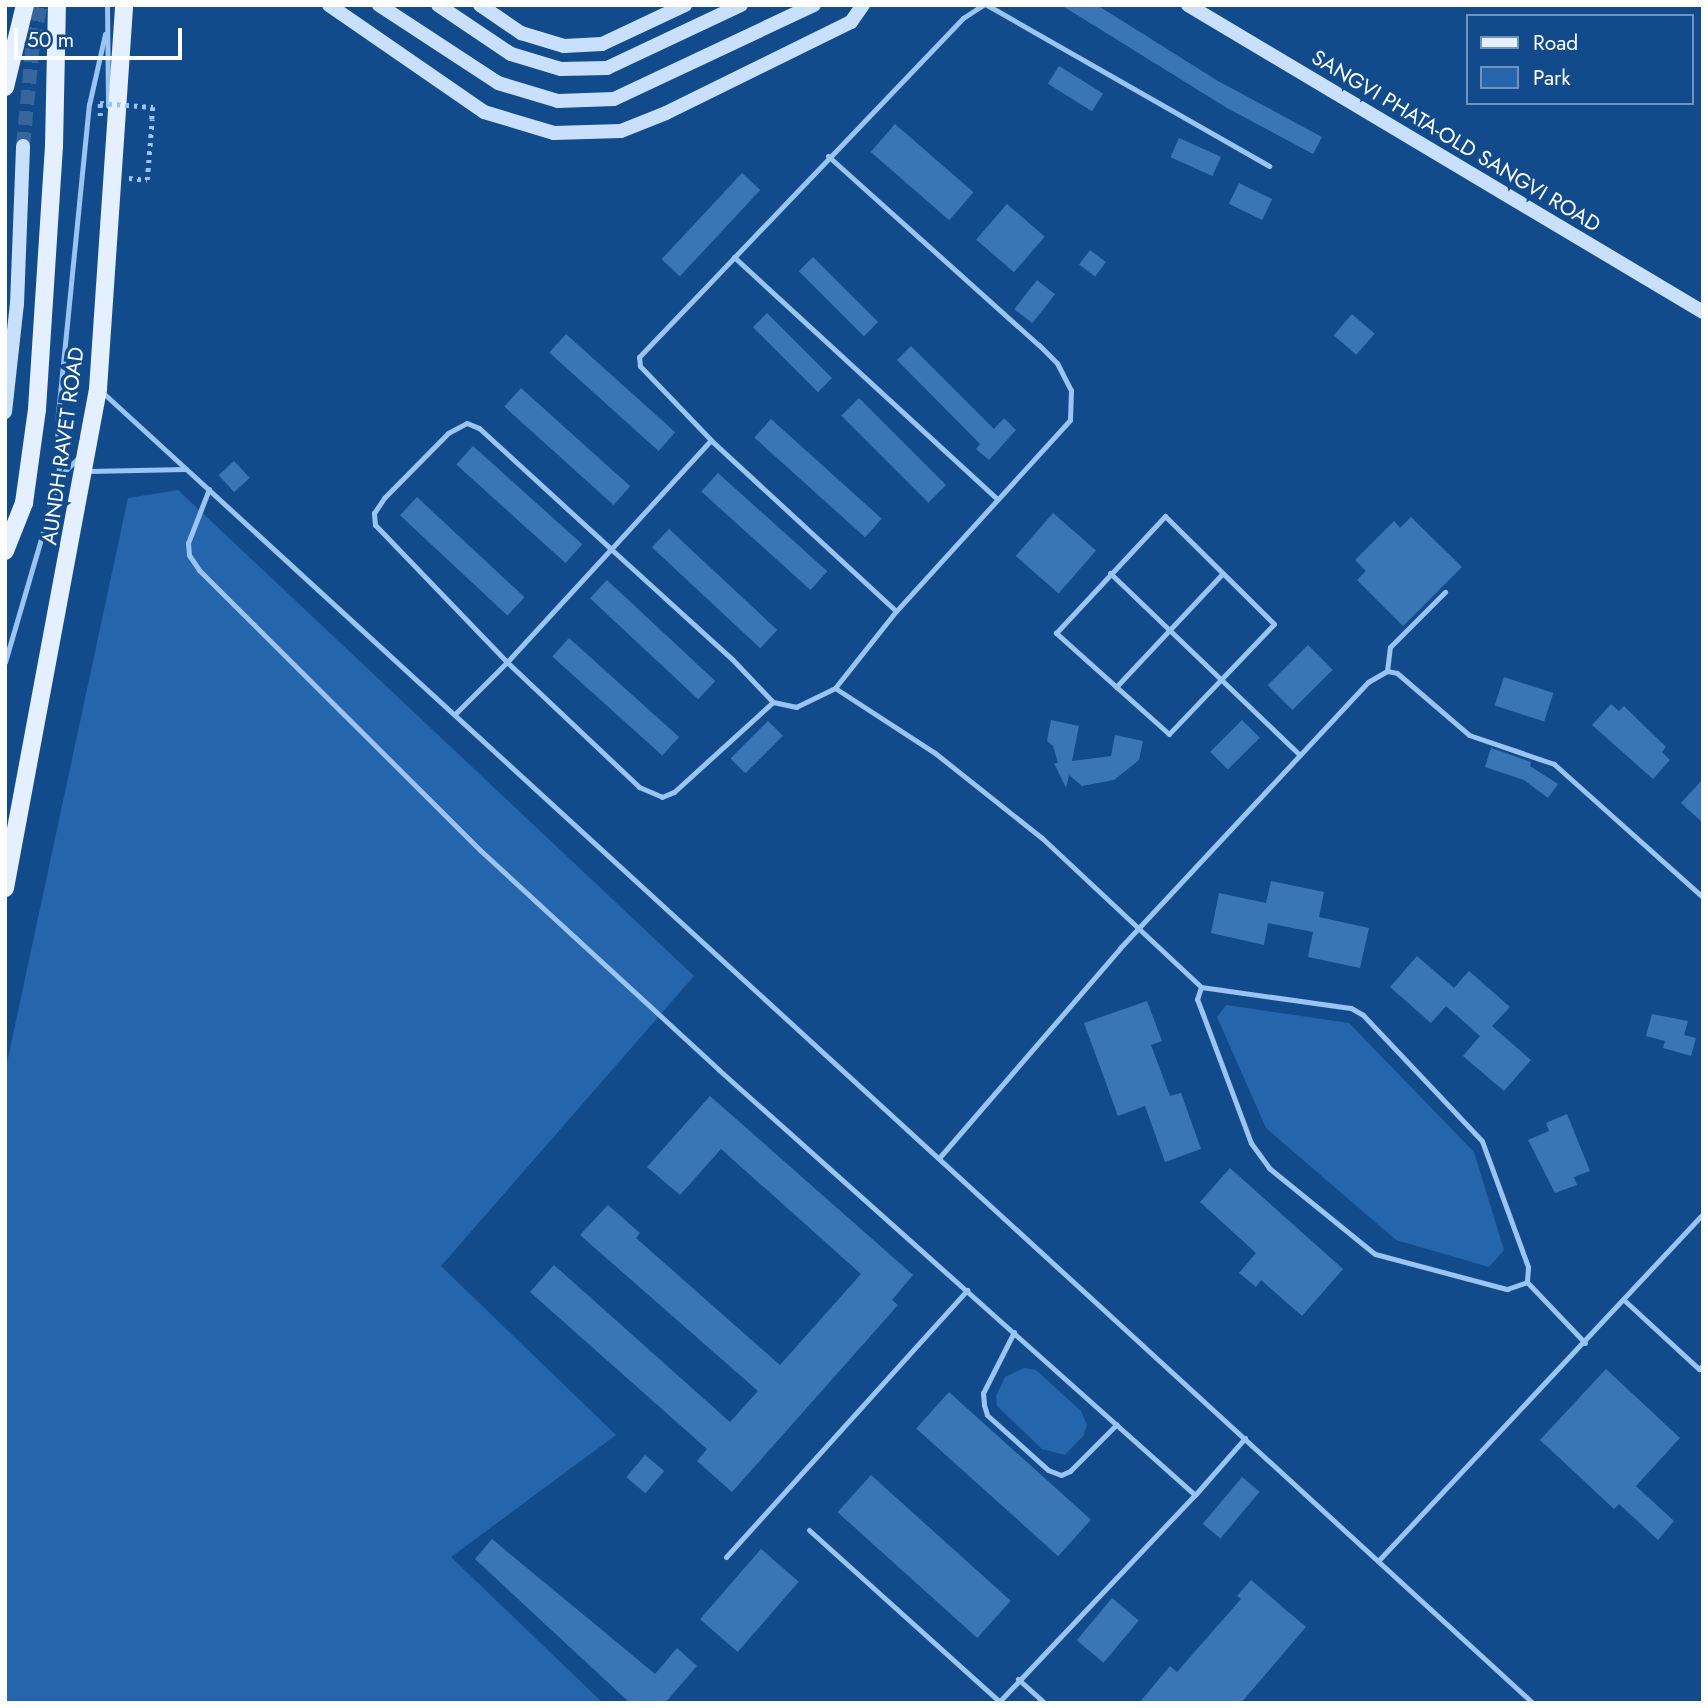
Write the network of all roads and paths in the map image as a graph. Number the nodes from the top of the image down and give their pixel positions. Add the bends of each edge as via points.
1 (25, 5) edge
2 (57, 5) edge
3 (107, 5) edge
4 (124, 5) edge
5 (329, 5) edge
6 (379, 5) edge
7 (438, 5) edge
8 (480, 5) edge
9 (685, 5) edge
10 (741, 5) edge
11 (814, 5) edge
12 (863, 5) edge
13 (985, 5) edge
14 (1188, 5) edge
15 (105, 34) junction
16 (5, 87) edge
17 (100, 116) dead end
18 (23, 146) tunnel mouth
19 (828, 156) junction
20 (1269, 166) dead end
21 (111, 177) junction
22 (734, 257) junction
23 (1703, 313) edge
24 (98, 389) junction
25 (5, 412) edge
26 (711, 440) junction
27 (186, 469) junction
28 (85, 471) junction
29 (59, 477) junction
30 (209, 489) junction
31 (997, 499) junction
32 (611, 549) junction
33 (5, 551) edge
34 (1110, 573) junction
35 (1223, 573) junction
36 (1445, 592) dead end
37 (896, 611) junction
38 (1170, 630) junction
39 (5, 662) edge
40 (507, 662) junction
41 (1387, 671) junction
42 (1222, 680) junction
43 (1116, 687) junction
44 (835, 688) junction
45 (772, 702) junction
46 (455, 714) junction
47 (1300, 755) junction
48 (8, 868) edge
49 (5, 888) edge
50 (1703, 897) edge
51 (1138, 929) junction
52 (1201, 986) junction
53 (939, 1158) junction
54 (1703, 1214) edge
55 (1527, 1282) junction
56 (967, 1290) junction
57 (1624, 1300) junction
58 (1014, 1332) junction
59 (1586, 1343) junction
60 (1703, 1365) edge
61 (1117, 1424) junction
62 (1245, 1438) junction
63 (1195, 1495) junction
64 (808, 1530) dead end
65 (726, 1557) dead end
66 (1378, 1560) junction
67 (1018, 1679) junction
68 (999, 1702) edge
69 (1045, 1703) edge
70 (1533, 1703) edge

1 - 16 main road
2 - 33 main road, AUNDH RAVET ROAD via 54,146 37,409 24,503
3 - 15 lane
4 - 21 main road, AUNDH RAVET ROAD
5 - 12 main road via 484,112 554,133 621,131 666,113 851,23
6 - 11 main road via 498,83 558,101 614,99
7 - 10 main road via 511,54 561,69 607,68
8 - 9 main road via 521,33 564,46 602,44
13 - 19 lane via 972,9
13 - 20 lane
14 - 23 main road, SANGVI PHATA-OLD SANGVI ROAD
15 - 29 lane via 89,105 57,424
15 - 29 lane via 109,91 95,346 81,455
17 - 21 path, bridge via 100,103 153,107 147,180
18 - 25 main road via 17,304
19 - 22 lane
19 - 31 lane via 1039,345 1057,363 1071,390 1070,420
21 - 24 main road, AUNDH RAVET ROAD
22 - 26 lane via 639,357 639,366
22 - 31 lane
24 - 27 lane
24 - 28 main road, AUNDH RAVET ROAD
26 - 32 lane
26 - 37 lane
27 - 28 lane
27 - 30 lane
28 - 48 main road, AUNDH RAVET ROAD
29 - 39 lane
30 - 46 lane
30 - 56 lane via 188,543 188,555 199,570 480,850
31 - 37 lane
32 - 40 lane
32 - 40 lane via 479,428 467,423 448,433 384,498 374,513 384,538
32 - 45 lane via 732,659
34 - 35 lane via 1165,516
34 - 38 lane
34 - 43 lane via 1056,633
35 - 38 lane
35 - 42 lane via 1274,624
36 - 41 lane via 1390,647
37 - 44 lane
38 - 42 lane
38 - 43 lane
40 - 45 lane via 650,795 674,792
40 - 46 lane
41 - 47 lane via 1368,682
41 - 50 lane via 1397,673 1469,735 1554,764
42 - 43 lane via 1169,734
42 - 47 lane
44 - 45 lane via 796,707
44 - 51 lane via 935,753 1042,838
46 - 53 lane
47 - 51 lane
48 - 49 main road, AUNDH RAVET ROAD
51 - 52 lane
51 - 53 lane
52 - 55 lane via 1351,1008 1363,1015 1482,1141 1528,1266
52 - 55 lane via 1197,999 1206,1024 1251,1143 1269,1168 1375,1254 1507,1289
53 - 62 lane
54 - 57 lane
55 - 59 lane
56 - 58 lane
56 - 65 lane
57 - 59 lane
57 - 60 lane via 1699,1369
58 - 61 lane
58 - 61 lane via 983,1393 984,1405 987,1415 1048,1470 1061,1475 1070,1471
59 - 66 lane
61 - 63 lane
62 - 63 lane
62 - 66 lane
63 - 67 lane
64 - 68 lane
66 - 70 lane
67 - 68 lane
67 - 69 lane

